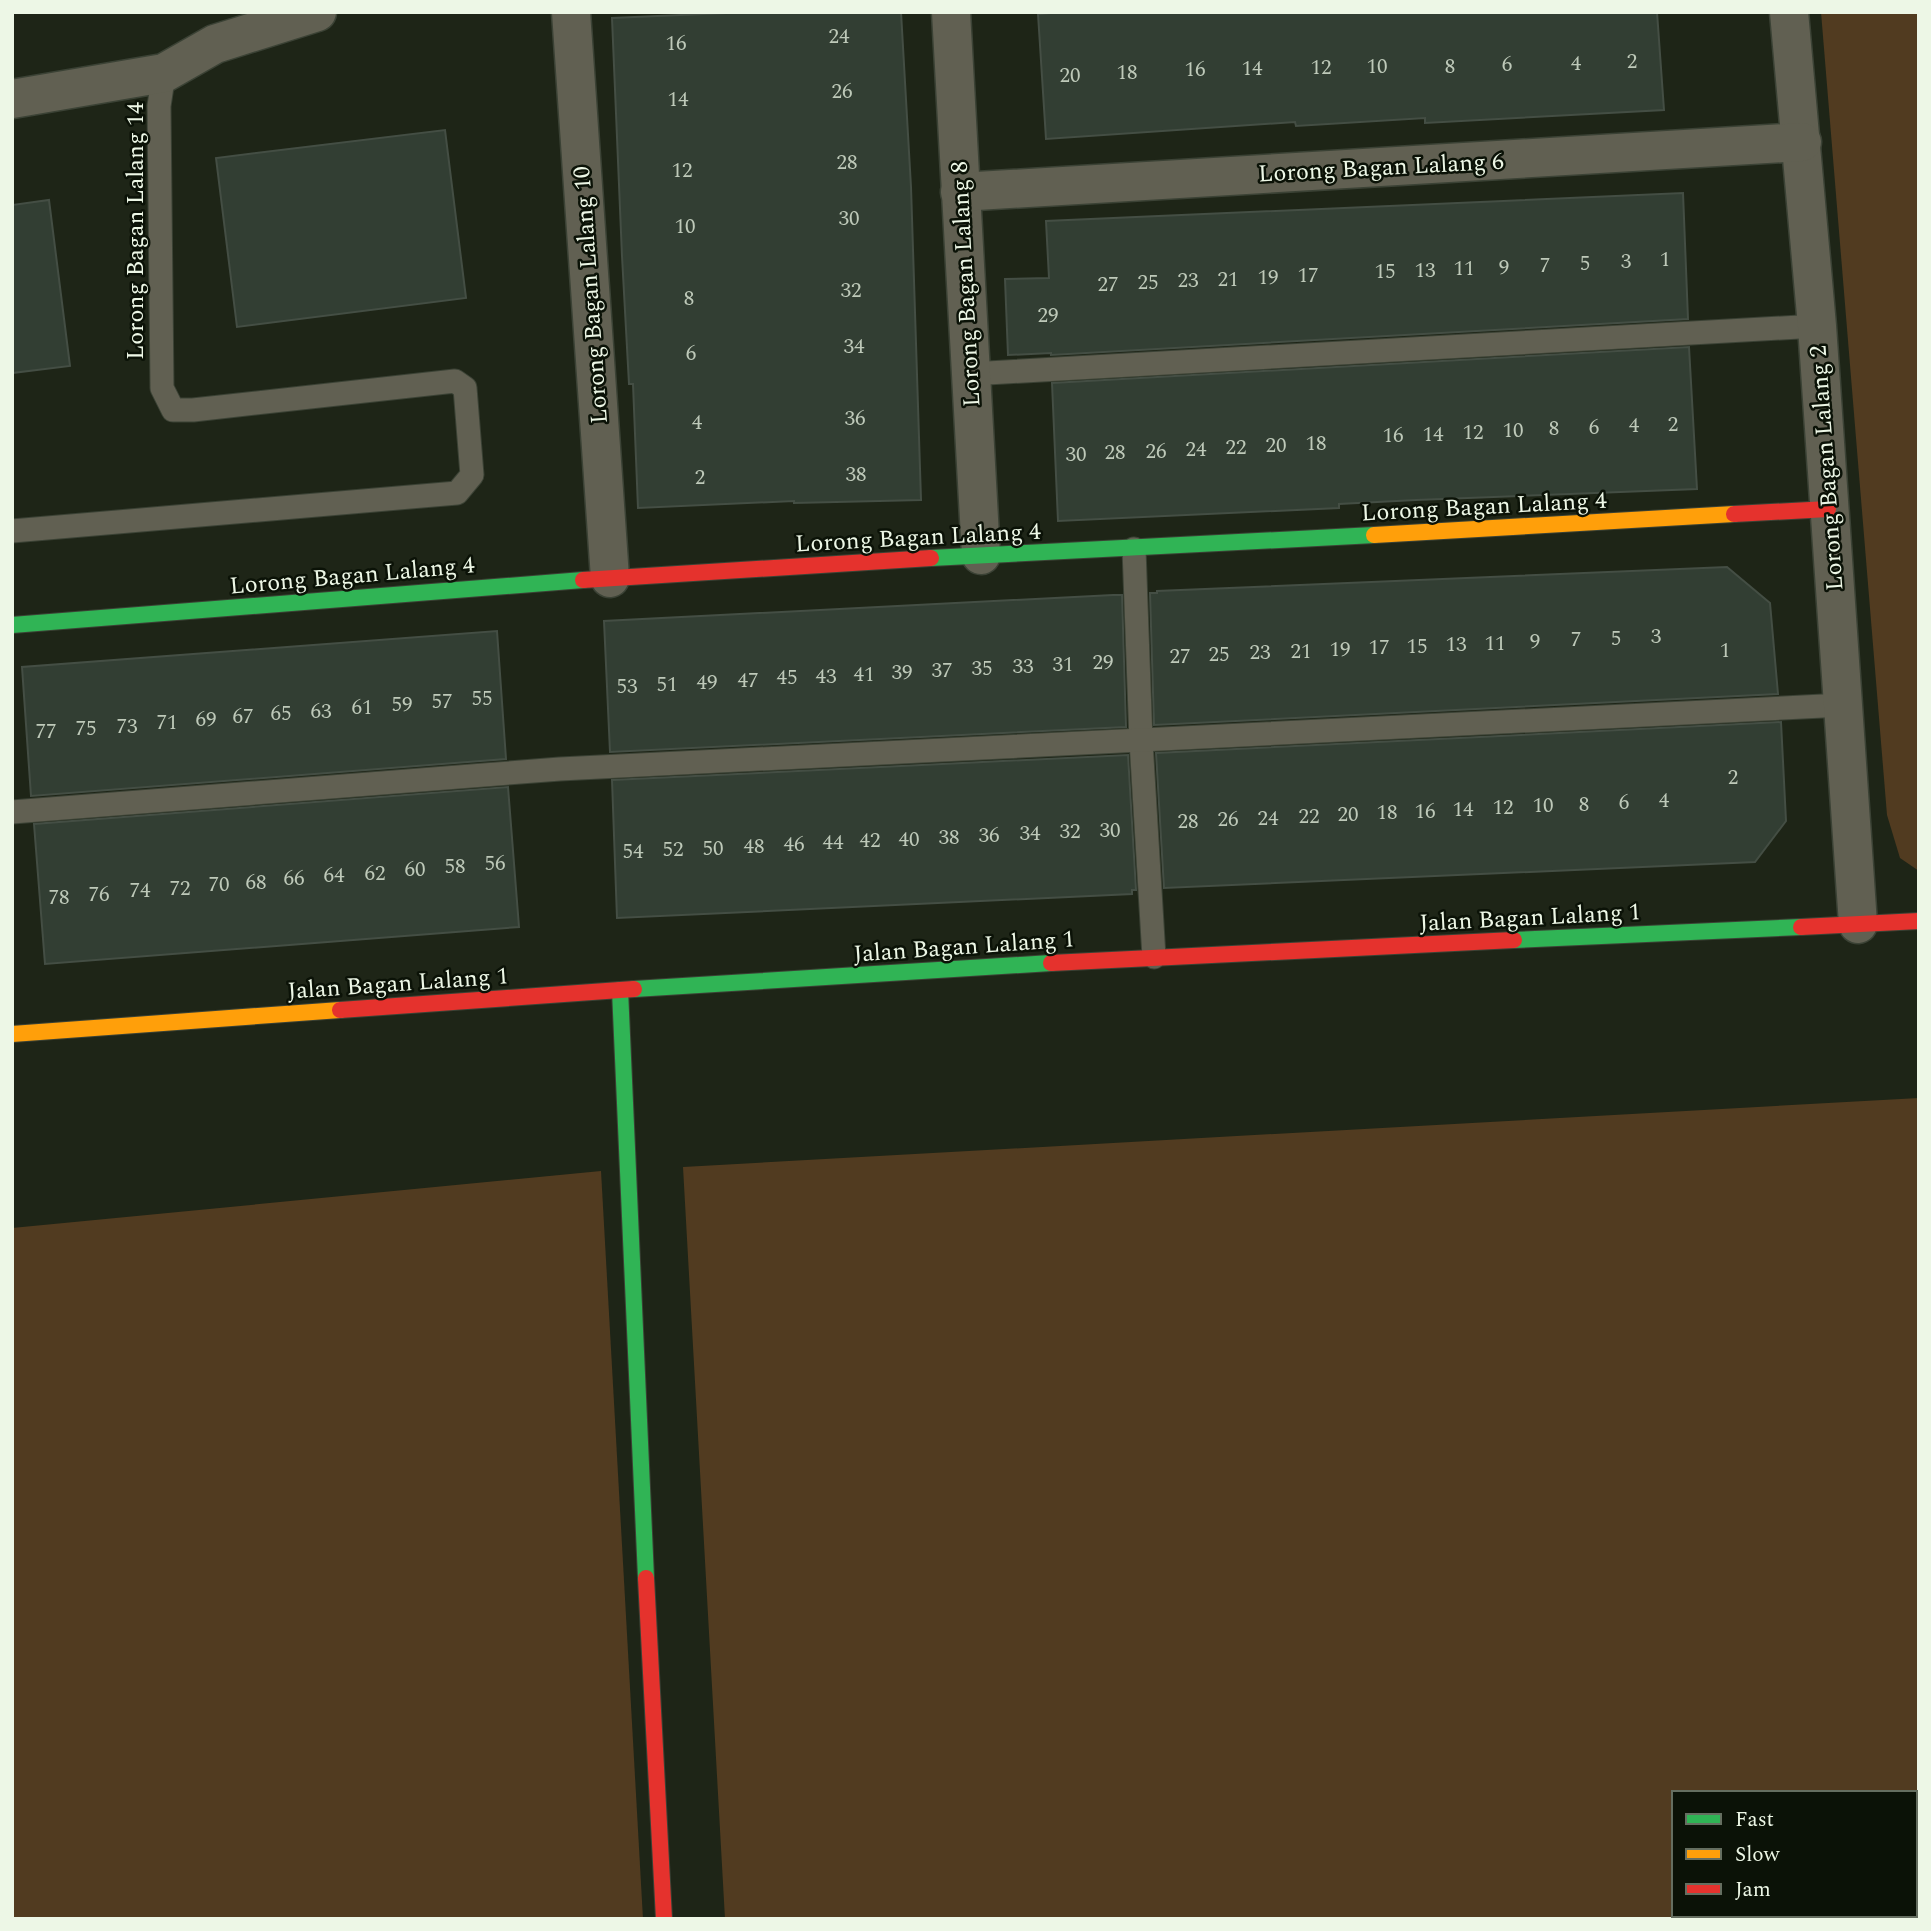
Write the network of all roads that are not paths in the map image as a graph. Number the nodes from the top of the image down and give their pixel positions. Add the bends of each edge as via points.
1 (317, 12) edge
2 (571, 12) edge
3 (951, 12) edge
4 (1789, 12) edge
5 (164, 73) junction
6 (12, 99) edge
7 (1802, 142) junction
8 (960, 192) junction
9 (1817, 326) junction
10 (970, 374) junction
11 (1828, 509) junction
12 (12, 531) edge
13 (1134, 549) junction
14 (981, 555) junction
15 (610, 578) junction
16 (12, 625) edge
17 (1843, 705) junction
18 (1141, 741) junction
19 (12, 812) edge
20 (1919, 921) edge
21 (1858, 924) junction
22 (1154, 957) junction
23 (620, 990) junction
24 (12, 1034) edge
25 (664, 1919) edge

1 - 5 street via 215,44
2 - 15 street, Lorong Bagan Lalang 10
3 - 8 street, Lorong Bagan Lalang 8
4 - 7 street, Lorong Bagan Lalang 2
5 - 6 street
5 - 12 lane, Lorong Bagan Lalang 14 via 159,106 162,388 173,410 455,381 465,388 472,475 457,493
7 - 8 street, Lorong Bagan Lalang 6
7 - 9 street, Lorong Bagan Lalang 2
8 - 10 street, Lorong Bagan Lalang 8
9 - 10 lane
9 - 11 street, Lorong Bagan Lalang 2
10 - 14 street, Lorong Bagan Lalang 8
11 - 13 street, Lorong Bagan Lalang 4
11 - 17 street, Lorong Bagan Lalang 2
13 - 14 street, Lorong Bagan Lalang 4
13 - 18 lane
14 - 15 street, Lorong Bagan Lalang 4
15 - 16 street, Lorong Bagan Lalang 4
17 - 18 lane
17 - 21 street, Lorong Bagan Lalang 2
18 - 19 lane via 560,769
18 - 22 lane
20 - 21 street, Jalan Bagan Lalang 1
21 - 22 street, Jalan Bagan Lalang 1
22 - 23 street, Jalan Bagan Lalang 1
23 - 24 street, Jalan Bagan Lalang 1
23 - 25 street

